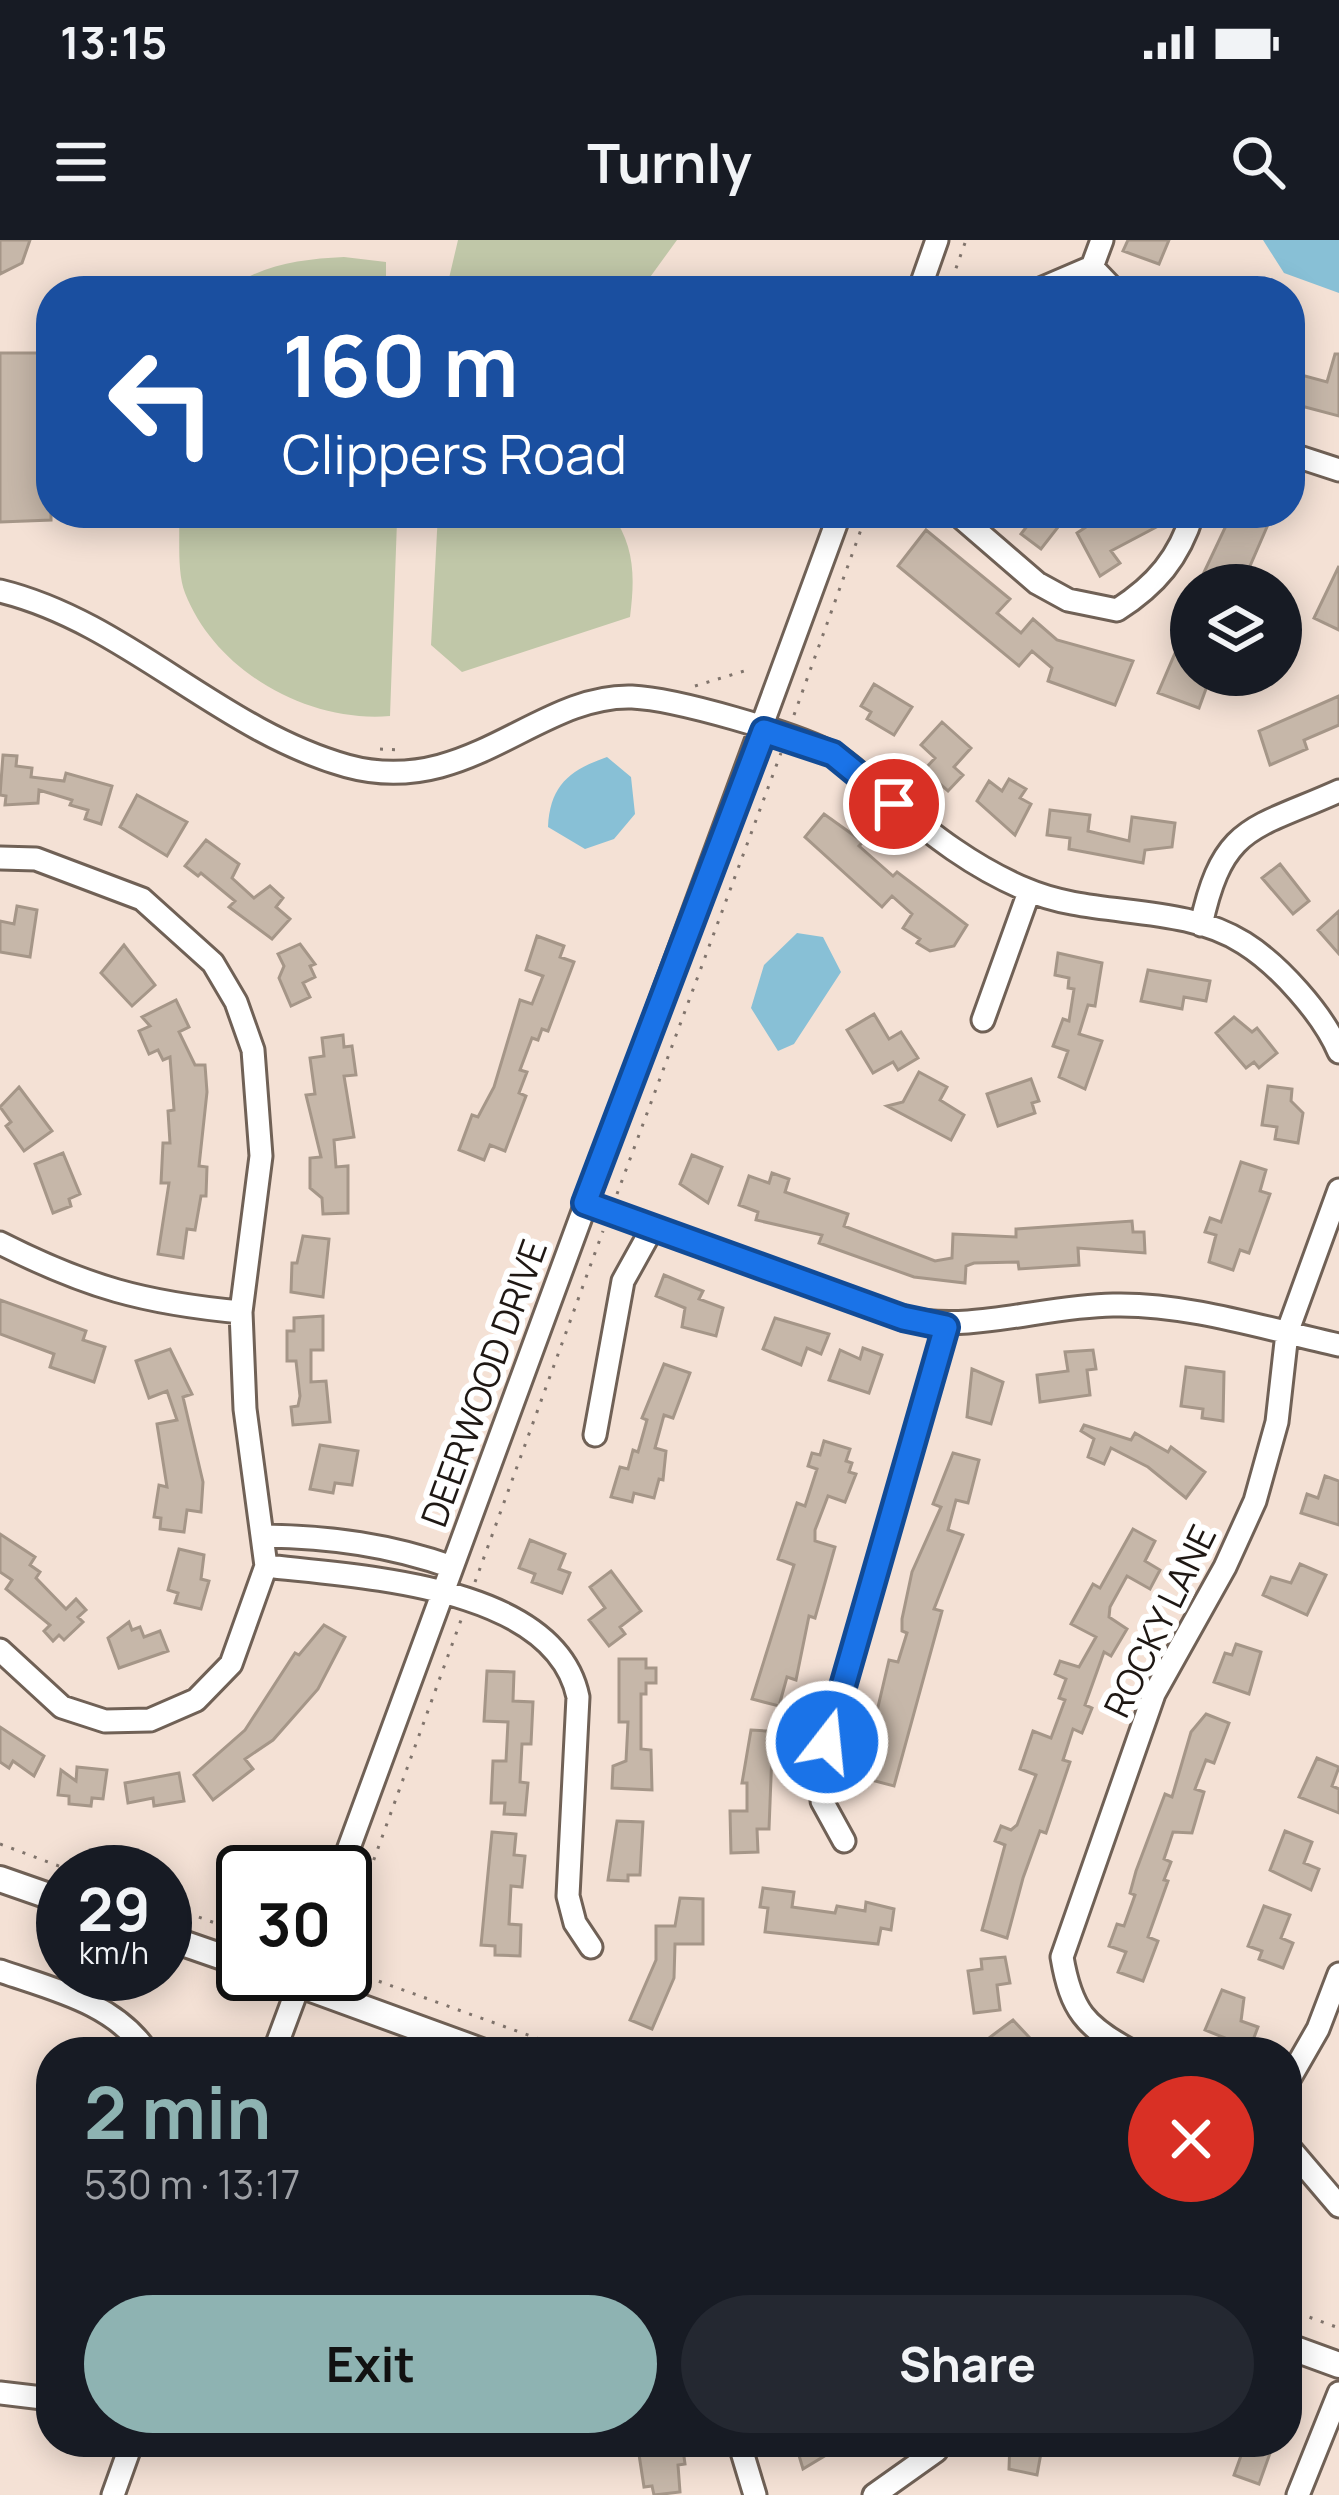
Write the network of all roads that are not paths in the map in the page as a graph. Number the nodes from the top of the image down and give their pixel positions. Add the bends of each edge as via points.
1 (937, 240) edge
2 (1102, 240) edge
3 (1092, 267) junction
4 (924, 276) edge
5 (1071, 276) edge
6 (1101, 276) edge
7 (1305, 459) edge
8 (1339, 470) edge
9 (835, 528) edge
10 (973, 528) edge
11 (1188, 528) edge
12 (0, 591) edge
13 (764, 731) junction
14 (1339, 791) edge
15 (0, 858) edge
16 (1029, 892) junction
17 (1201, 925) junction
18 (983, 1019) dead end
19 (1339, 1052) edge
20 (1339, 1190) edge
21 (585, 1203) junction
22 (653, 1227) junction
23 (0, 1243) edge
24 (241, 1312) junction
25 (946, 1327) junction
26 (1287, 1333) junction
27 (1339, 1345) edge
28 (595, 1435) dead end
29 (265, 1536) junction
30 (266, 1566) junction
31 (452, 1567) junction
32 (442, 1593) junction
33 (0, 1650) edge
34 (844, 1841) dead end
35 (350, 1845) edge
36 (2, 1886) edge
37 (36, 1894) edge
38 (591, 1947) dead end
39 (0, 1971) edge
40 (1339, 1974) edge
41 (293, 2001) edge
42 (356, 2001) edge
43 (137, 2037) edge
44 (280, 2037) edge
45 (446, 2037) edge
46 (1104, 2037) edge
47 (1302, 2057) edge
48 (1302, 2163) edge
49 (1339, 2206) edge
50 (1302, 2351) edge
51 (1339, 2365) edge
52 (0, 2392) edge
53 (1339, 2392) edge
54 (36, 2397) edge
55 (126, 2457) edge
56 (743, 2457) edge
57 (928, 2457) edge
58 (112, 2495) edge
59 (754, 2495) edge
60 (874, 2495) edge
61 (1298, 2495) edge

1 - 4 street
2 - 3 street
3 - 5 street
3 - 6 street
7 - 8 street
9 - 13 street, DEERWOOD DRIVE
10 - 11 street via 1068,601 1117,610 1151,588
12 - 13 street via 100,632 273,741 352,767 409,771 464,762 583,707 627,697 678,702
13 - 16 street via 833,754 956,854
13 - 21 street, DEERWOOD DRIVE
14 - 17 street via 1243,834 1213,871
15 - 24 street via 36,859 142,899 213,963 236,1003 253,1050 261,1156
16 - 17 street
16 - 18 street
17 - 19 street via 1275,969
20 - 26 street, ROCKY LANE
21 - 22 street
21 - 31 street, DEERWOOD DRIVE
22 - 25 street
22 - 28 street via 623,1281
23 - 24 street via 66,1276 152,1304
24 - 29 street via 245,1409
25 - 26 street via 1109,1305
25 - 34 street via 827,1742 822,1801
26 - 27 street
26 - 46 street, ROCKY LANE via 1277,1422 1255,1501 1154,1694 1062,1957 1069,1998
29 - 30 street
29 - 31 street via 347,1540
30 - 32 street
30 - 33 street via 231,1664 196,1700 150,1720 105,1721 62,1707
31 - 32 street, DEERWOOD DRIVE
32 - 35 street, DEERWOOD DRIVE
32 - 38 street via 538,1629 572,1666 578,1697 568,1896
36 - 37 main road
39 - 43 street via 85,2001
40 - 47 street
41 - 44 street
42 - 45 main road
48 - 49 street
50 - 51 main road
52 - 54 street
53 - 61 street
55 - 58 street
56 - 59 street
57 - 60 street

